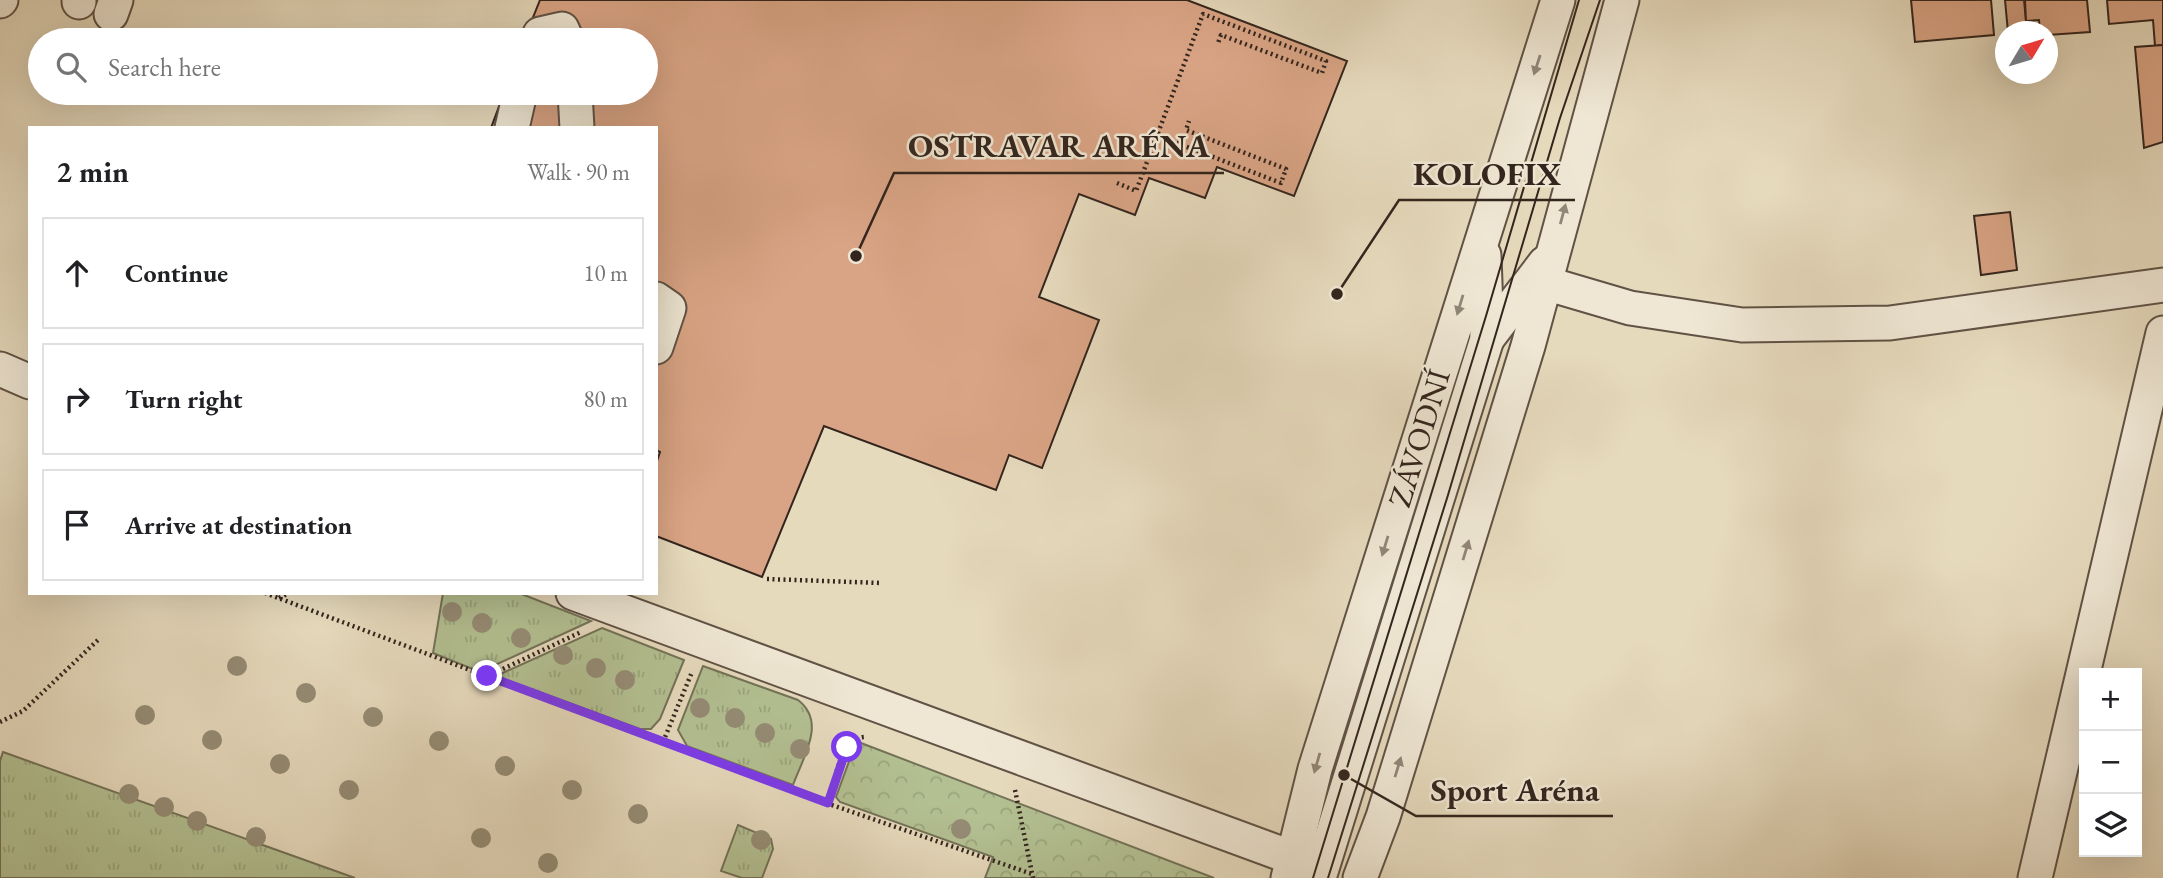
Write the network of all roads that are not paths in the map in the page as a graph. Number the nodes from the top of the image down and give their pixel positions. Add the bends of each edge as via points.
1 (1558, 0) edge
2 (1622, 0) edge
3 (517, 105) edge
4 (576, 105) edge
5 (512, 126) edge
6 (577, 126) edge
7 (1484, 229) junction
8 (1553, 251) junction
9 (1545, 283) junction
10 (2163, 285) edge
11 (658, 301) edge
12 (2163, 333) edge
13 (1487, 339) junction
14 (658, 341) edge
15 (0, 369) edge
16 (28, 381) edge
17 (578, 595) edge
18 (1309, 872) edge
19 (1360, 878) edge
20 (2035, 878) edge

1 -> 7 street, ZÁVODNÍ
8 -> 2 street
3 - 5 street
4 - 6 street
7 - 13 street
7 -> 18 street, ZÁVODNÍ via 1315,769
8 - 9 street
8 - 13 street
9 - 10 street via 1630,307 1742,325 1890,323
19 -> 9 street via 1383,817
11 - 14 street via 669,309
12 - 20 street
13 - 18 street
15 - 16 street
17 - 18 street via 1007,753

